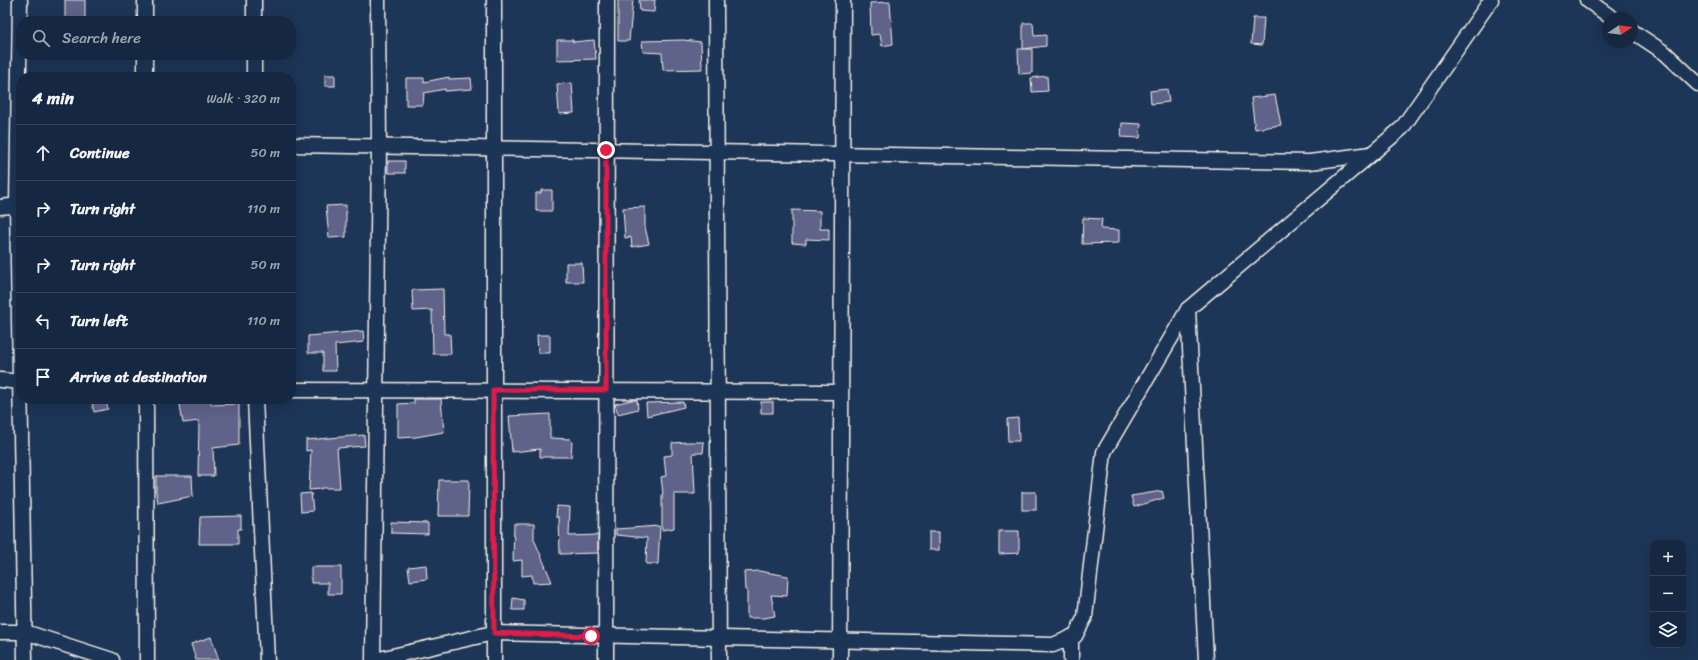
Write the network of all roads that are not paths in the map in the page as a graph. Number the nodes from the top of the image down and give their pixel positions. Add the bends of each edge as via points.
1 (20, 0) edge
2 (145, 0) edge
3 (254, 0) edge
4 (378, 0) edge
5 (494, 0) edge
6 (607, 0) edge
7 (716, 0) edge
8 (842, 0) edge
9 (1491, 0) edge
10 (1587, 0) edge
11 (1604, 12) edge
12 (20, 16) edge
13 (145, 16) edge
14 (254, 16) edge
15 (1638, 35) edge
16 (20, 60) edge
17 (145, 60) edge
18 (254, 60) edge
19 (20, 72) edge
20 (145, 72) edge
21 (254, 72) edge
22 (1698, 84) edge
23 (296, 145) edge
24 (380, 146) junction
25 (492, 148) junction
26 (606, 150) junction
27 (715, 152) junction
28 (841, 154) junction
29 (1371, 154) junction
30 (16, 206) edge
31 (0, 207) edge
32 (1188, 309) junction
33 (0, 380) edge
34 (16, 382) edge
35 (296, 390) edge
36 (376, 390) junction
37 (493, 390) junction
38 (606, 390) junction
39 (717, 391) junction
40 (840, 392) junction
41 (20, 404) edge
42 (146, 404) edge
43 (255, 404) edge
44 (0, 632) edge
45 (25, 632) junction
46 (494, 633) junction
47 (606, 636) junction
48 (718, 638) junction
49 (1071, 638) junction
50 (840, 641) junction
51 (24, 660) edge
52 (112, 660) edge
53 (147, 660) edge
54 (267, 660) edge
55 (374, 660) edge
56 (494, 660) edge
57 (606, 660) edge
58 (719, 660) edge
59 (840, 660) edge
60 (1071, 660) edge
61 (1206, 660) edge

1 - 12 street
2 - 13 street
3 - 14 street
4 - 24 street
5 - 25 street
6 - 26 street
7 - 27 street
8 - 28 street
9 - 29 street via 1402,128
10 - 11 street
15 - 22 street via 1665,53
16 - 19 street
17 - 20 street
18 - 21 street
23 - 24 street
24 - 25 street
24 - 36 street
25 - 26 street
25 - 37 street
26 - 27 street
26 - 38 street
27 - 28 street
27 - 39 street
28 - 29 street via 1310,162
28 - 40 street
29 - 32 street
30 - 31 street
32 - 49 street via 1104,452 1086,617 1075,636
32 - 61 street
33 - 34 street
35 - 36 street
36 - 37 street
36 - 55 street
37 - 38 street
37 - 46 street
38 - 39 street
38 - 47 street
39 - 40 street
39 - 48 street
40 - 50 street
41 - 45 street
42 - 53 street
43 - 54 street
44 - 45 street
45 - 51 street
45 - 52 street
46 - 47 street
46 - 55 street
46 - 56 street
47 - 48 street
47 - 57 street
48 - 50 street
48 - 58 street
49 - 50 street via 1053,644
49 - 60 street
50 - 59 street

